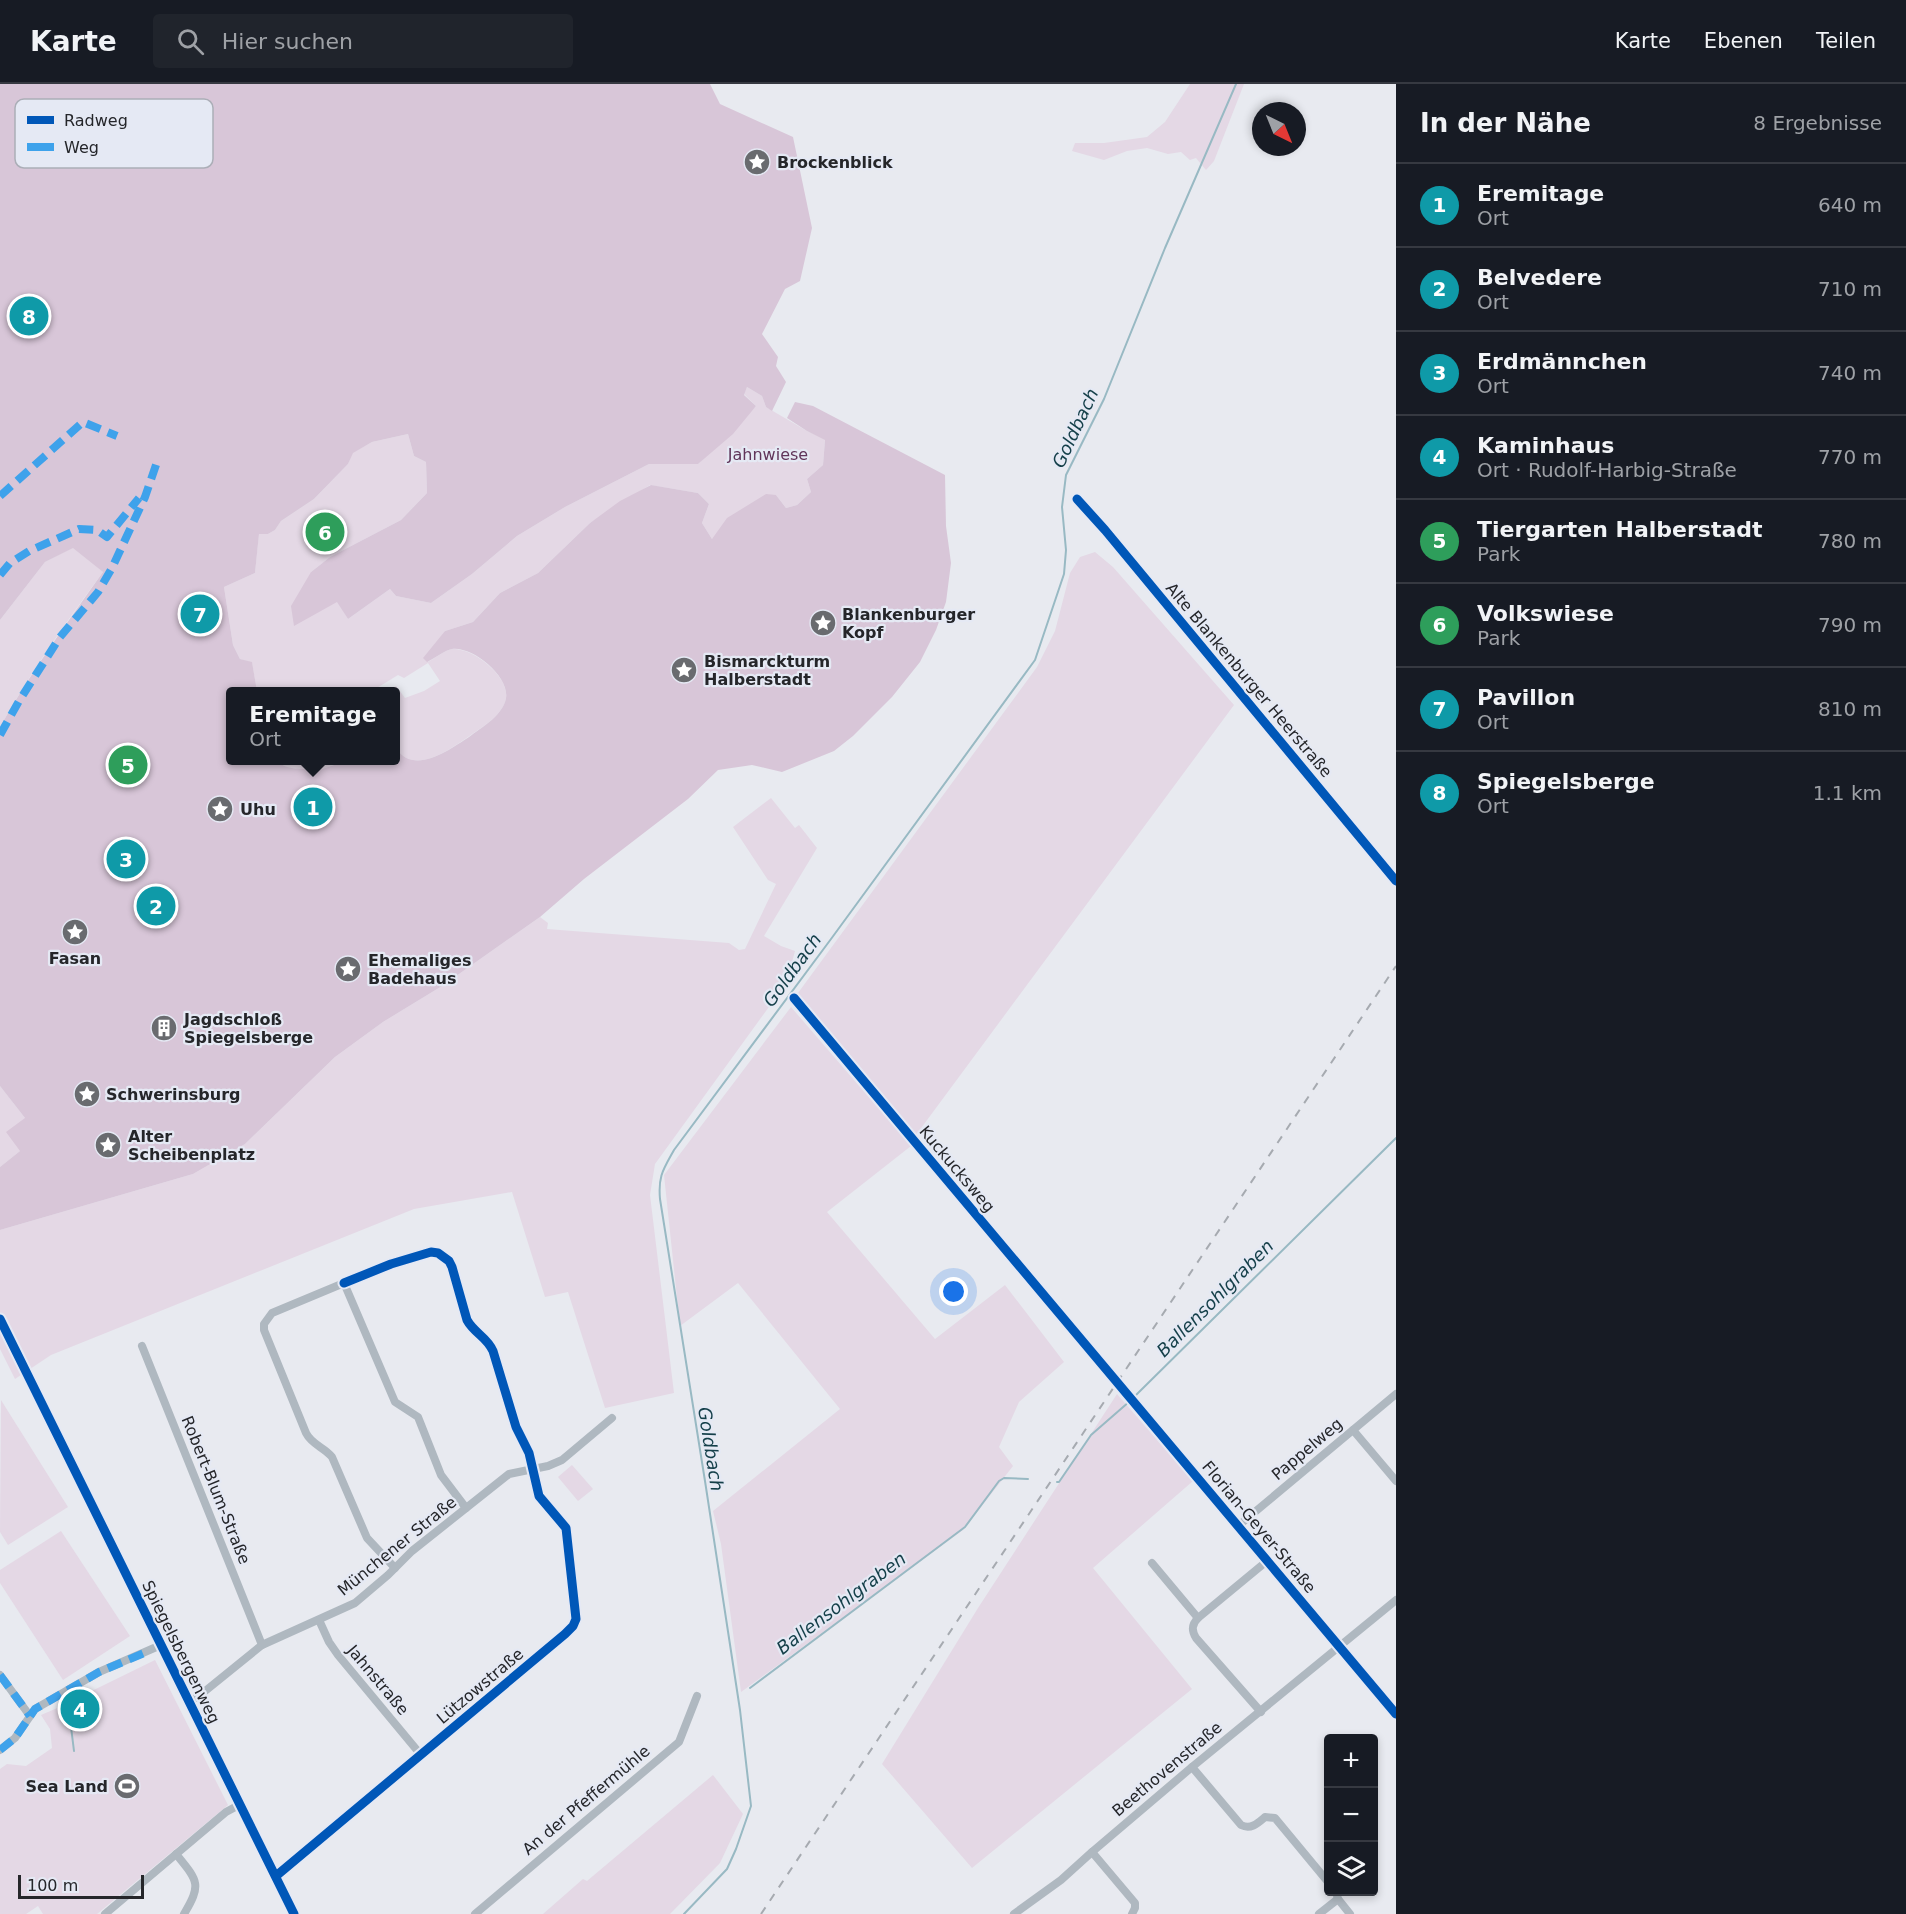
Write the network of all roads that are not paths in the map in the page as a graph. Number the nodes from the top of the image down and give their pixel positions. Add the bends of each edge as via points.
1 (1077, 499) dead end
2 (1396, 881) edge
3 (794, 998) dead end
4 (344, 1283) junction
5 (142, 1346) dead end
6 (1098, 1359) joint
7 (1396, 1394) edge
8 (40, 1402) dead end
9 (612, 1418) dead end
10 (1353, 1430) junction
11 (533, 1470) junction
12 (1396, 1481) edge
13 (466, 1508) junction
14 (1238, 1526) junction
15 (1267, 1560) junction
16 (1152, 1563) dead end
17 (395, 1568) junction
18 (1396, 1600) edge
19 (1198, 1617) junction
20 (320, 1620) junction
21 (262, 1645) junction
22 (161, 1646) junction
23 (1340, 1647) junction
24 (0, 1675) edge
25 (698, 1696) dead end
26 (188, 1702) junction
27 (1261, 1712) junction
28 (1396, 1714) edge
29 (30, 1716) junction
30 (0, 1750) edge
31 (421, 1755) junction
32 (1192, 1767) junction
33 (239, 1805) junction
34 (1092, 1852) junction
35 (176, 1854) junction
36 (276, 1876) junction
37 (1324, 1876) edge
38 (1336, 1896) edge
39 (1338, 1896) edge
40 (105, 1914) edge
41 (184, 1914) edge
42 (294, 1914) edge
43 (475, 1914) edge
44 (1014, 1914) edge
45 (1132, 1914) edge
46 (1319, 1914) edge
47 (1350, 1914) edge

1 - 2 street, Alte Blankenburger Heerstraße
3 - 6 street, Kuckucksweg
4 - 11 street via 431,1252 445,1256 467,1320 493,1351
4 - 13 street via 395,1402 418,1417 441,1475
4 - 17 street via 272,1313 264,1330 309,1439 332,1457 367,1538
5 - 21 street, Robert-Blum-Straße
6 - 14 street, Florian-Geyer-Straße
7 - 10 street, Pappelweg
8 - 22 street, Spiegelsbergenweg
9 - 11 street, Münchener Straße via 561,1461
10 - 12 street
10 - 14 street, Pappelweg
11 - 13 street, Münchener Straße via 509,1474
11 - 31 street, Lützowstraße via 539,1496 566,1528 576,1619 565,1634
13 - 17 street, Münchener Straße
14 - 15 street, Florian-Geyer-Straße
15 - 19 street
15 - 23 street, Florian-Geyer-Straße
16 - 19 street
17 - 20 street, Münchener Straße via 355,1603
18 - 23 street, Beethovenstraße
19 - 27 street via 1192,1628 1196,1638
20 - 21 street, Münchener Straße
20 - 31 street, Jahnstraße via 338,1655
21 - 26 street, Münchener Straße
22 - 26 street, Spiegelsbergenweg
22 - 29 street via 99,1672
23 - 27 street, Beethovenstraße
23 - 28 street, Florian-Geyer-Straße
24 - 29 street
25 - 43 street, An der Pfeffermühle via 679,1742
26 - 33 street, Spiegelsbergenweg
27 - 32 street, Beethovenstraße
29 - 30 street via 15,1738
31 - 36 street, Lützowstraße
32 - 34 street, Beethovenstraße
32 - 37 street via 1242,1825 1252,1827 1265,1817 1275,1818
33 - 35 street
33 - 36 street, Spiegelsbergenweg
34 - 44 street, Beethovenstraße
34 - 45 street via 1135,1902
35 - 40 street
35 - 41 street via 197,1888
36 - 42 street, Spiegelsbergenweg
38 - 46 street
39 - 47 street

